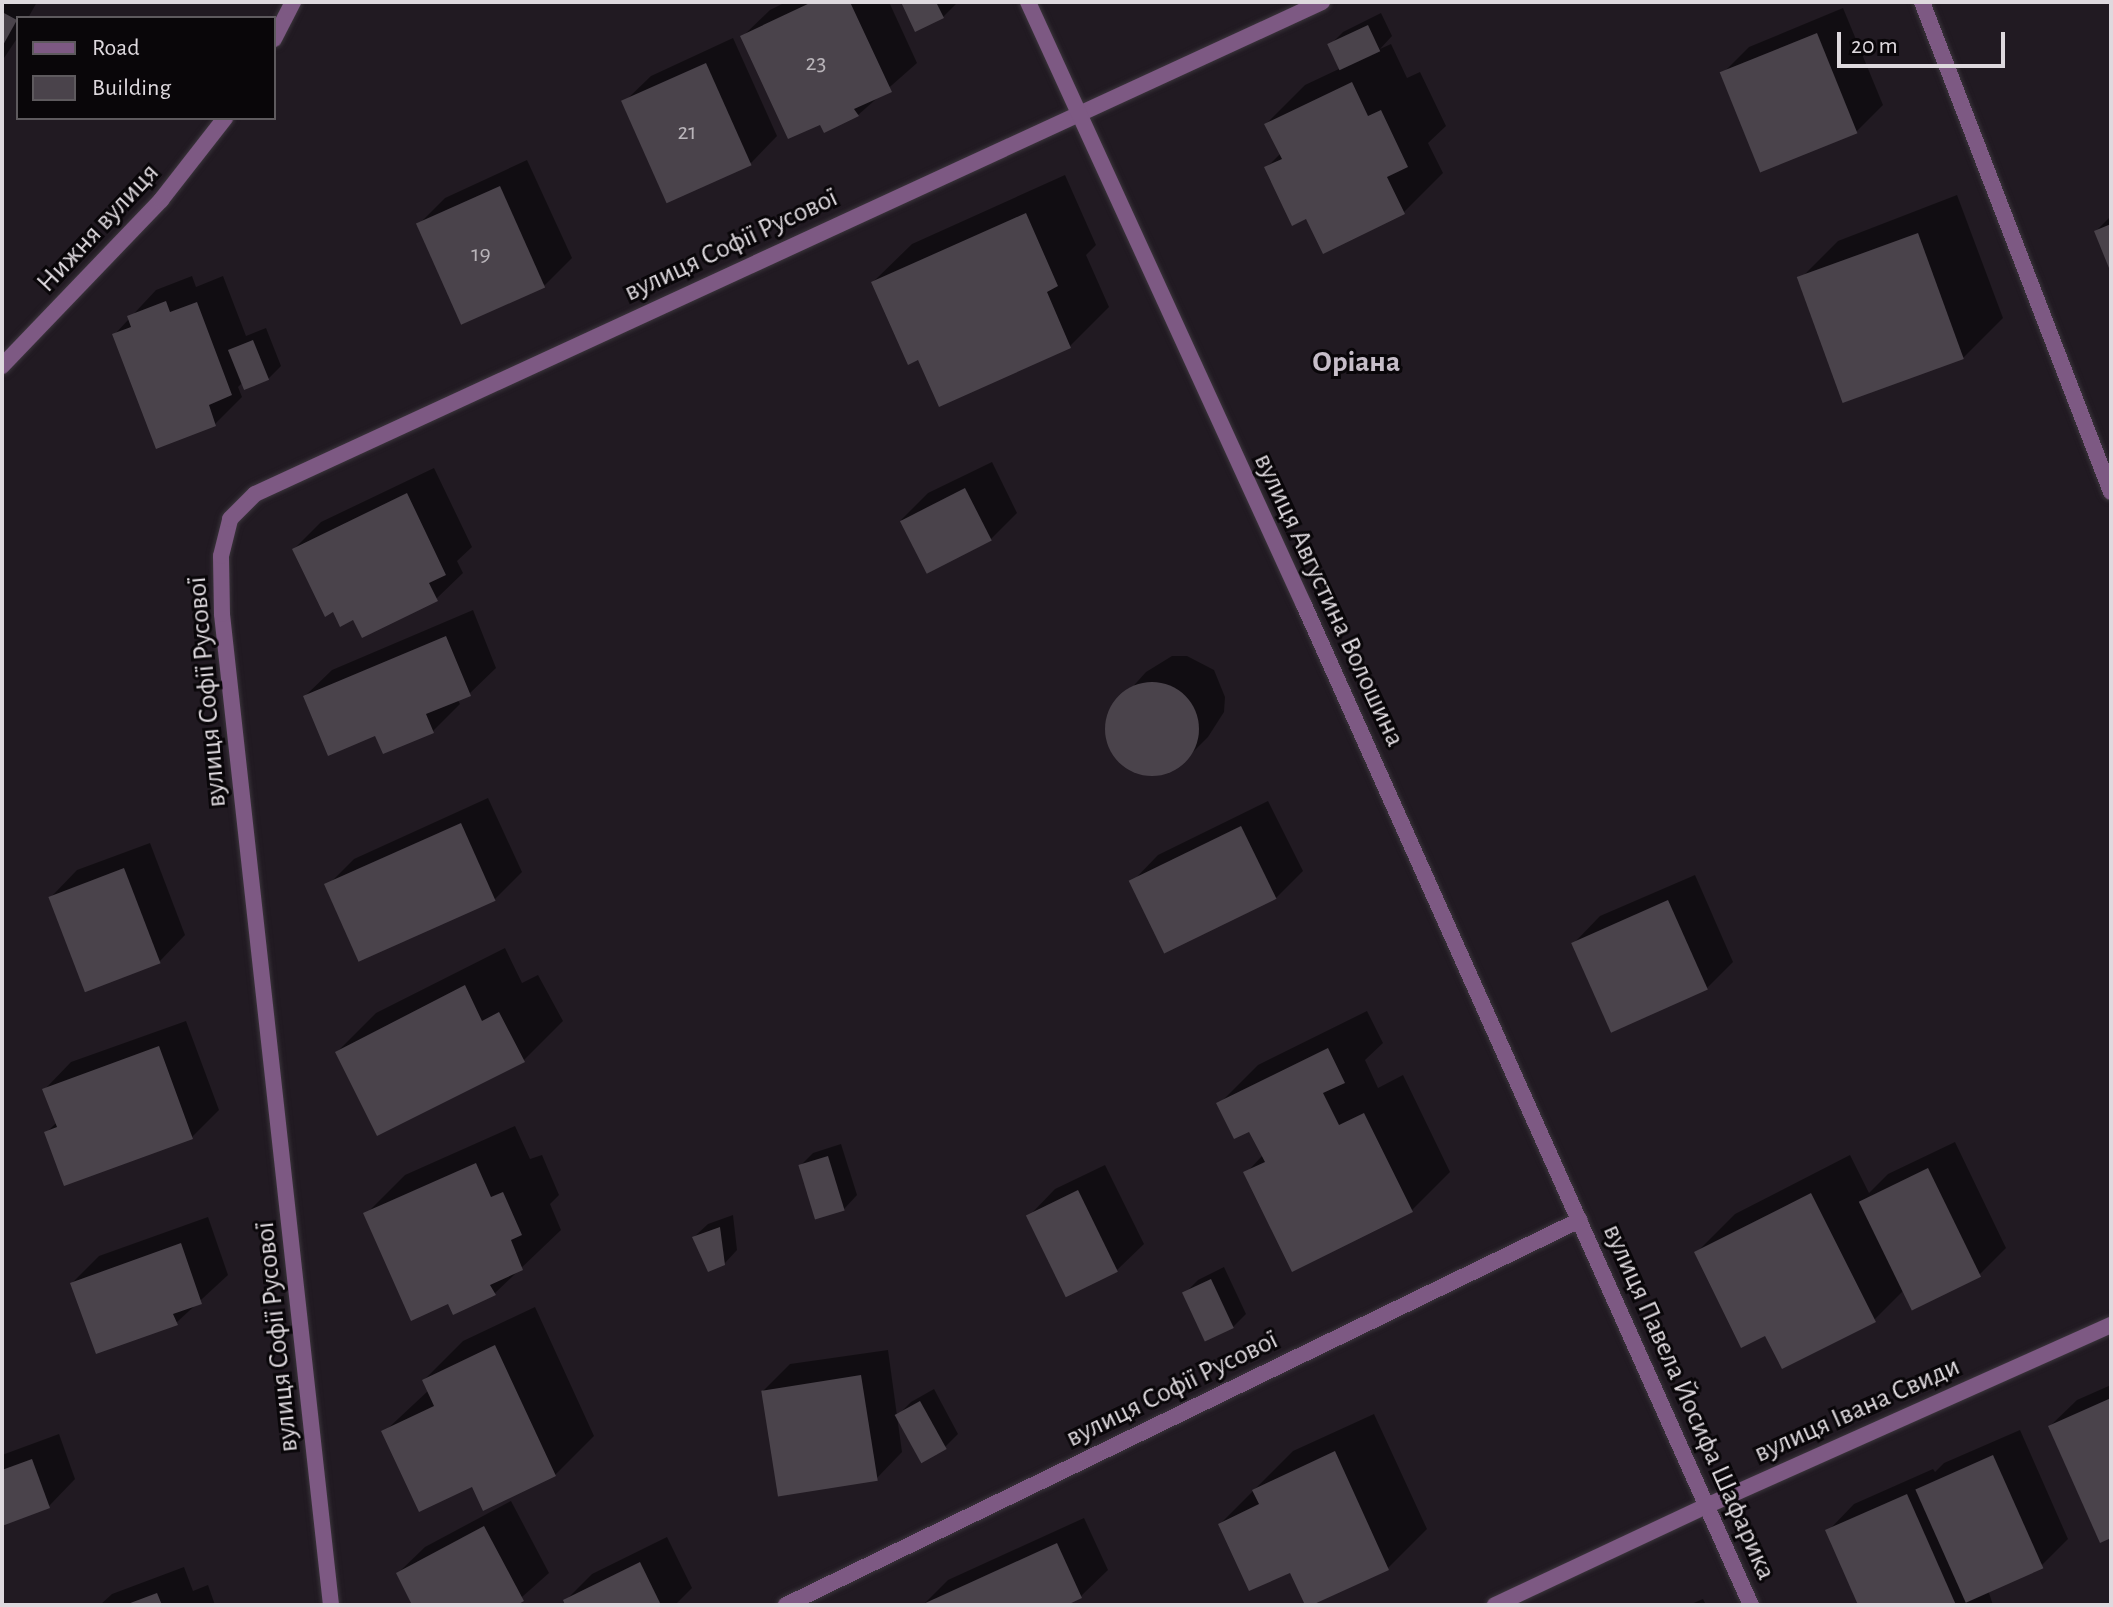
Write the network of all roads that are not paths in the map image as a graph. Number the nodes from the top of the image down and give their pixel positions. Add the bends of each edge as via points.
1 (293, 2) edge
2 (1028, 2) edge
3 (1322, 2) edge
4 (1922, 2) edge
5 (276, 35) edge
6 (1076, 114) junction
7 (223, 120) edge
8 (2, 366) edge
9 (2111, 492) edge
10 (1580, 1220) junction
11 (2111, 1325) edge
12 (1704, 1507) junction
13 (331, 1605) edge
14 (786, 1605) edge
15 (1495, 1605) edge
16 (1751, 1605) edge

1 - 5 street
2 - 6 street, вулиця Августина Волошина
3 - 6 street, вулиця Софії Русової
4 - 9 street
6 - 10 street, вулиця Августина Волошина
6 - 13 street, вулиця Софії Русової via 255,494 230,519 221,556 222,614
7 - 8 street, Нижня вулиця via 161,200
10 - 12 street, вулиця Павела Йосифа Шафарика
10 - 14 street, вулиця Софії Русової
11 - 12 street, вулиця Івана Свиди
12 - 15 street, вулиця Івана Свиди
12 - 16 street, вулиця Павела Йосифа Шафарика

